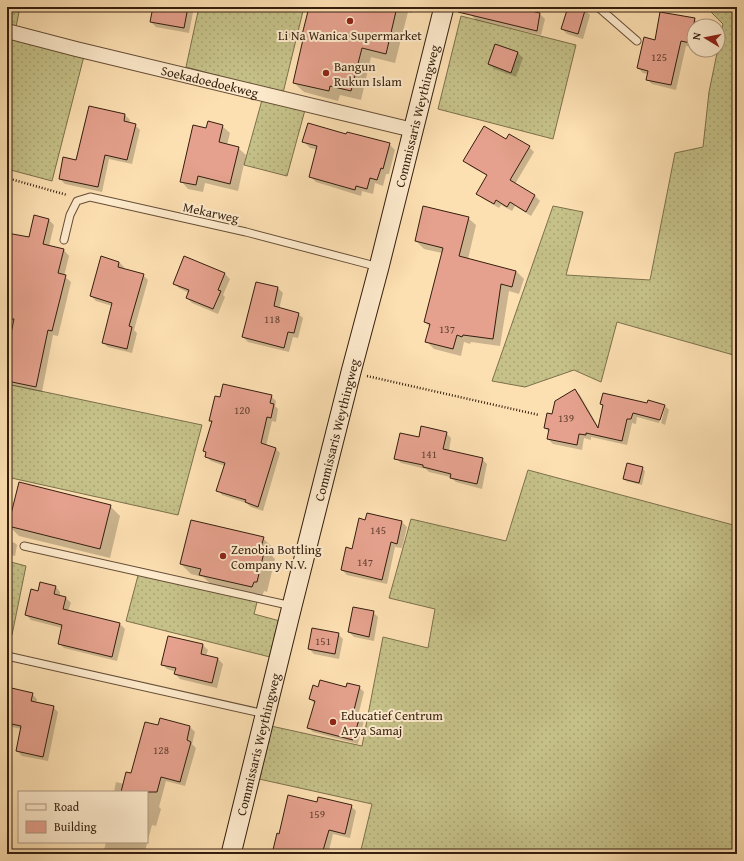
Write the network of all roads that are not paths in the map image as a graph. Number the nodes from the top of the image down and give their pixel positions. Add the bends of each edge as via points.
1 (444, 7) edge
2 (598, 7) edge
3 (7, 31) edge
4 (637, 42) dead end
5 (413, 130) junction
6 (64, 240) dead end
7 (379, 267) junction
8 (24, 546) dead end
9 (292, 606) junction
10 (7, 656) edge
11 (266, 714) junction
12 (232, 854) edge

1 - 5 main road, Commissaris Weythingweg
2 - 4 lane
3 - 5 street, Soekadoedoekweg
5 - 7 main road, Commissaris Weythingweg
6 - 7 lane, Mekarweg via 70,215 78,201 90,197 246,232
7 - 9 main road, Commissaris Weythingweg
8 - 9 lane
9 - 11 main road, Commissaris Weythingweg
10 - 11 lane
11 - 12 main road, Commissaris Weythingweg

